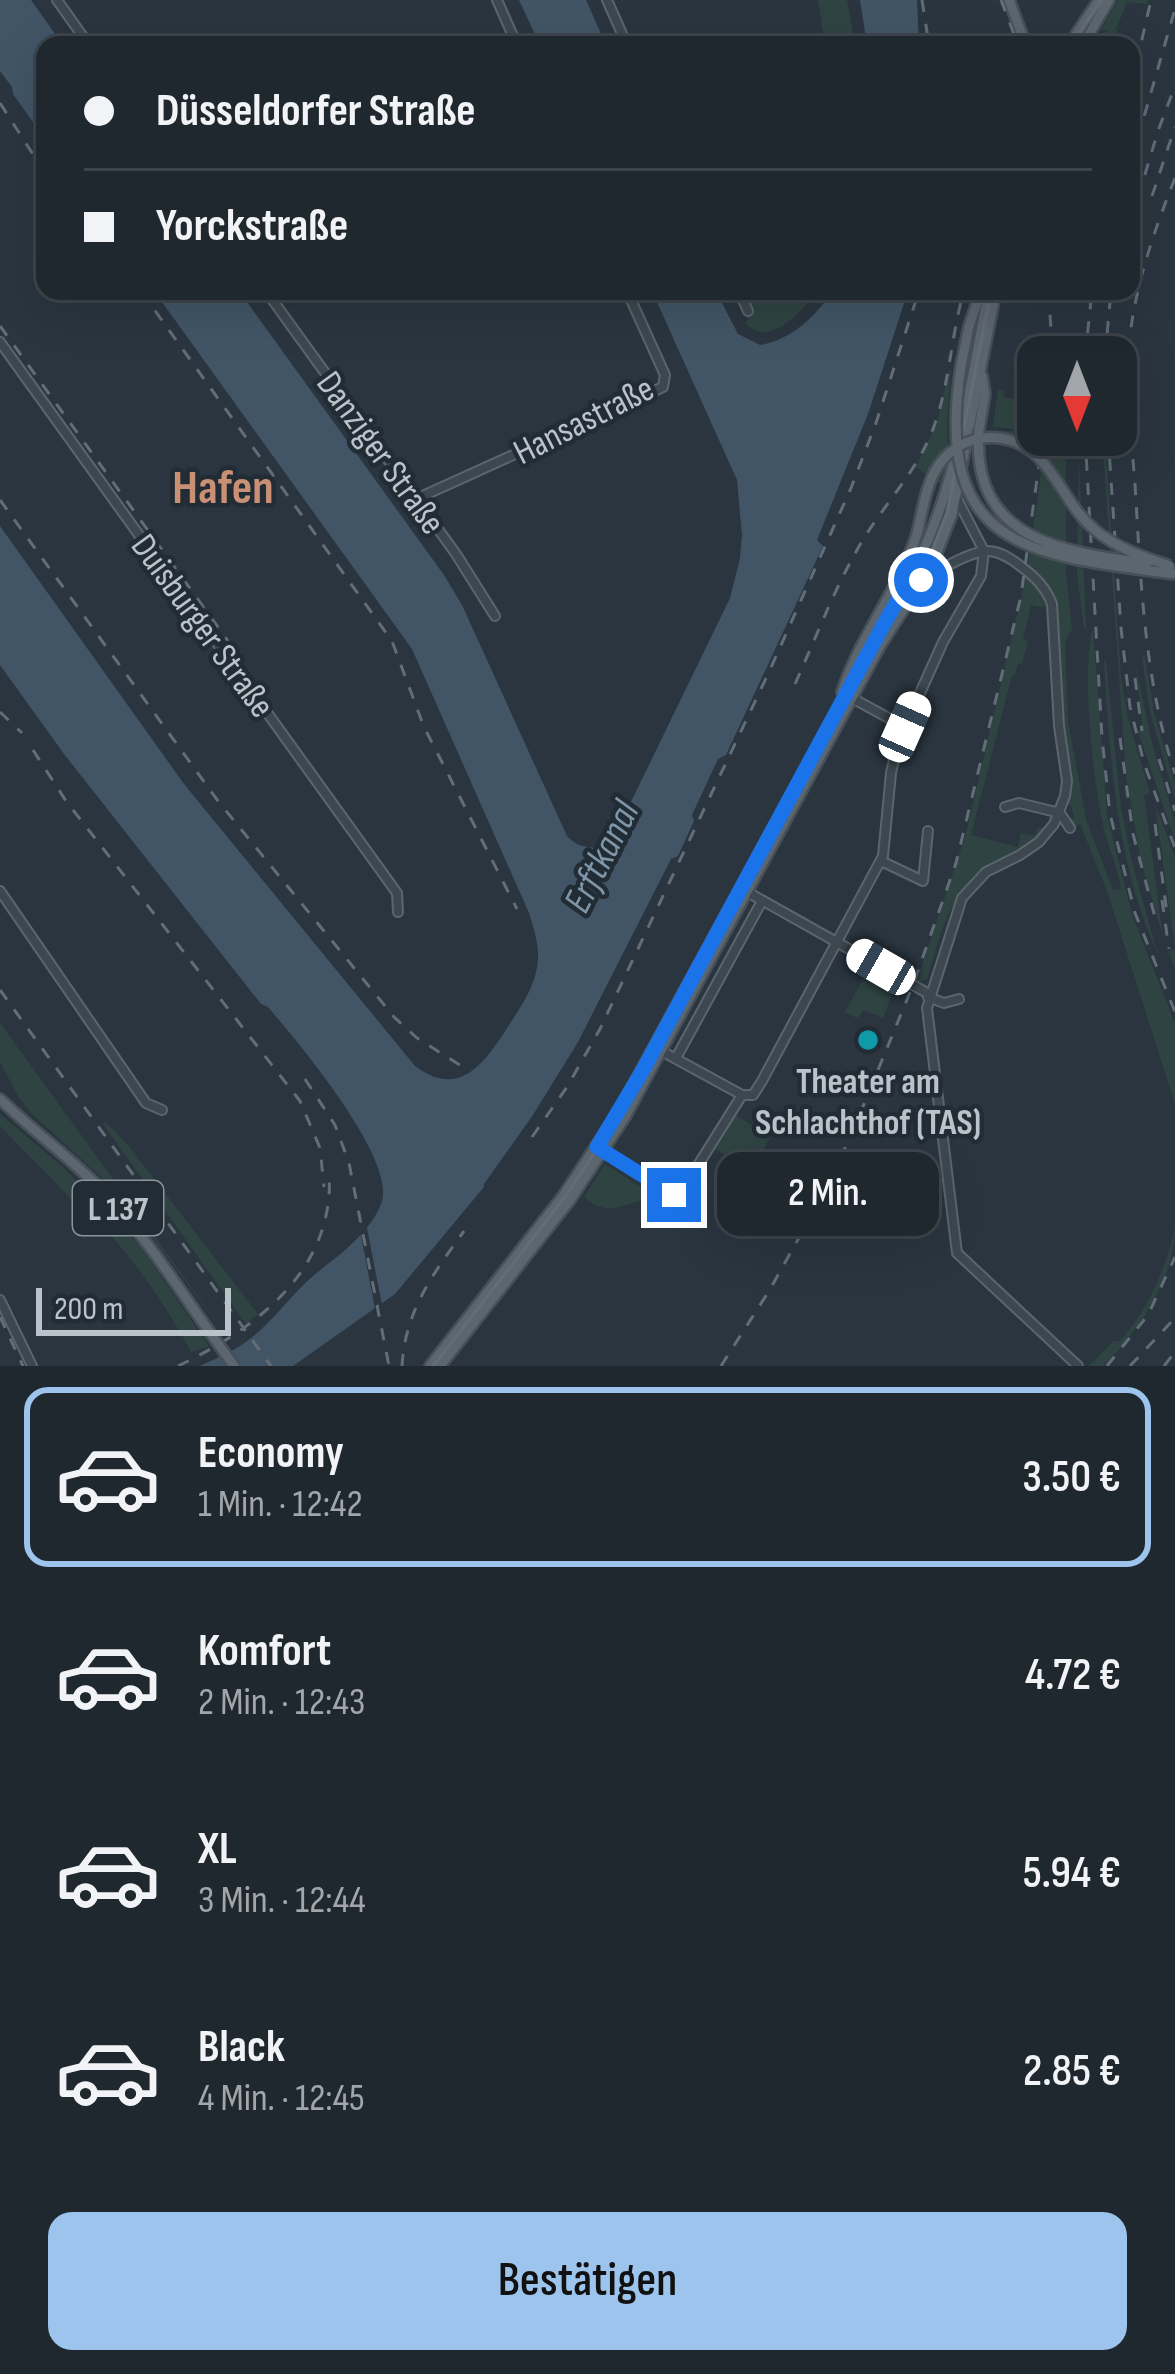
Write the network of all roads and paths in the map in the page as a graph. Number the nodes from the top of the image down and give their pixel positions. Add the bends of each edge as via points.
1 (57, 0) edge
2 (497, 0) edge
3 (607, 0) edge
4 (1009, 0) edge
5 (1099, 0) edge
6 (1109, 0) edge
7 (83, 36) edge
8 (513, 36) edge
9 (623, 36) edge
10 (1025, 36) edge
11 (1079, 36) edge
12 (1081, 36) edge
13 (272, 300) edge
14 (631, 300) edge
15 (743, 300) edge
16 (984, 300) edge
17 (987, 300) edge
18 (988, 300) edge
19 (748, 311) dead end
20 (0, 341) edge
21 (983, 353) junction
22 (956, 497) junction
23 (416, 500) junction
24 (948, 528) junction
25 (974, 530) junction
26 (934, 531) junction
27 (984, 554) junction
28 (1174, 569) edge
29 (921, 582) junction
30 (899, 598) junction
31 (495, 616) dead end
32 (852, 698) junction
33 (839, 706) junction
34 (905, 727) junction
35 (1005, 807) dead end
36 (1060, 813) junction
37 (1070, 828) dead end
38 (928, 831) dead end
39 (881, 861) junction
40 (743, 890) junction
41 (0, 891) edge
42 (762, 901) junction
43 (398, 912) dead end
44 (836, 942) junction
45 (929, 995) junction
46 (959, 999) dead end
47 (658, 1049) junction
48 (676, 1058) junction
49 (742, 1094) junction
50 (0, 1099) edge
51 (162, 1110) dead end
52 (600, 1149) junction
53 (0, 1300) edge
54 (32, 1366) edge
55 (234, 1366) edge
56 (430, 1366) edge
57 (440, 1366) edge
58 (1078, 1366) edge

1 - 7 street
2 - 8 street
3 - 9 street
4 - 10 main road
5 - 11 main road
6 - 12 main road
13 - 23 street, Danziger Straße
14 - 23 street, Hansastraße via 665,375 663,387
15 - 19 street
16 - 28 main road, bridge via 969,326 955,416 963,478 977,506 998,529 1040,552
17 - 26 main road
18 - 21 main road
20 - 43 street, Duisburger Straße via 393,887
21 - 22 main road
21 - 28 main road, bridge via 978,455 996,505 1022,531 1067,550
22 - 24 main road
22 - 25 street
23 - 31 street, Danziger Straße
24 - 25 street
24 - 29 main road
25 - 27 street
26 - 29 street
26 - 30 main road
27 - 29 street
27 - 34 street via 981,576
27 - 36 street via 999,553 1026,570 1052,604 1067,781
28 - 33 main road, bridge via 1097,532 1027,448 982,438 953,450 933,474 911,551
29 - 30 street
29 - 32 main road
30 - 33 main road
32 - 34 street
32 - 40 main road
33 - 40 main road
34 - 39 street
35 - 36 street
36 - 37 street
36 - 45 street via 1031,849 969,888
38 - 39 street via 922,881
39 - 44 street
40 - 42 street
40 - 47 main road
41 - 51 street via 146,1103
42 - 44 street
42 - 48 street
44 - 45 street
44 - 49 street via 756,1091
45 - 46 street
45 - 58 street via 957,1253
47 - 48 street
47 - 52 main road
48 - 49 street
49 - 52 street via 674,1195
50 - 55 main road, L 137, bridge via 111,1200
52 - 56 main road
52 - 57 main road
53 - 54 street

